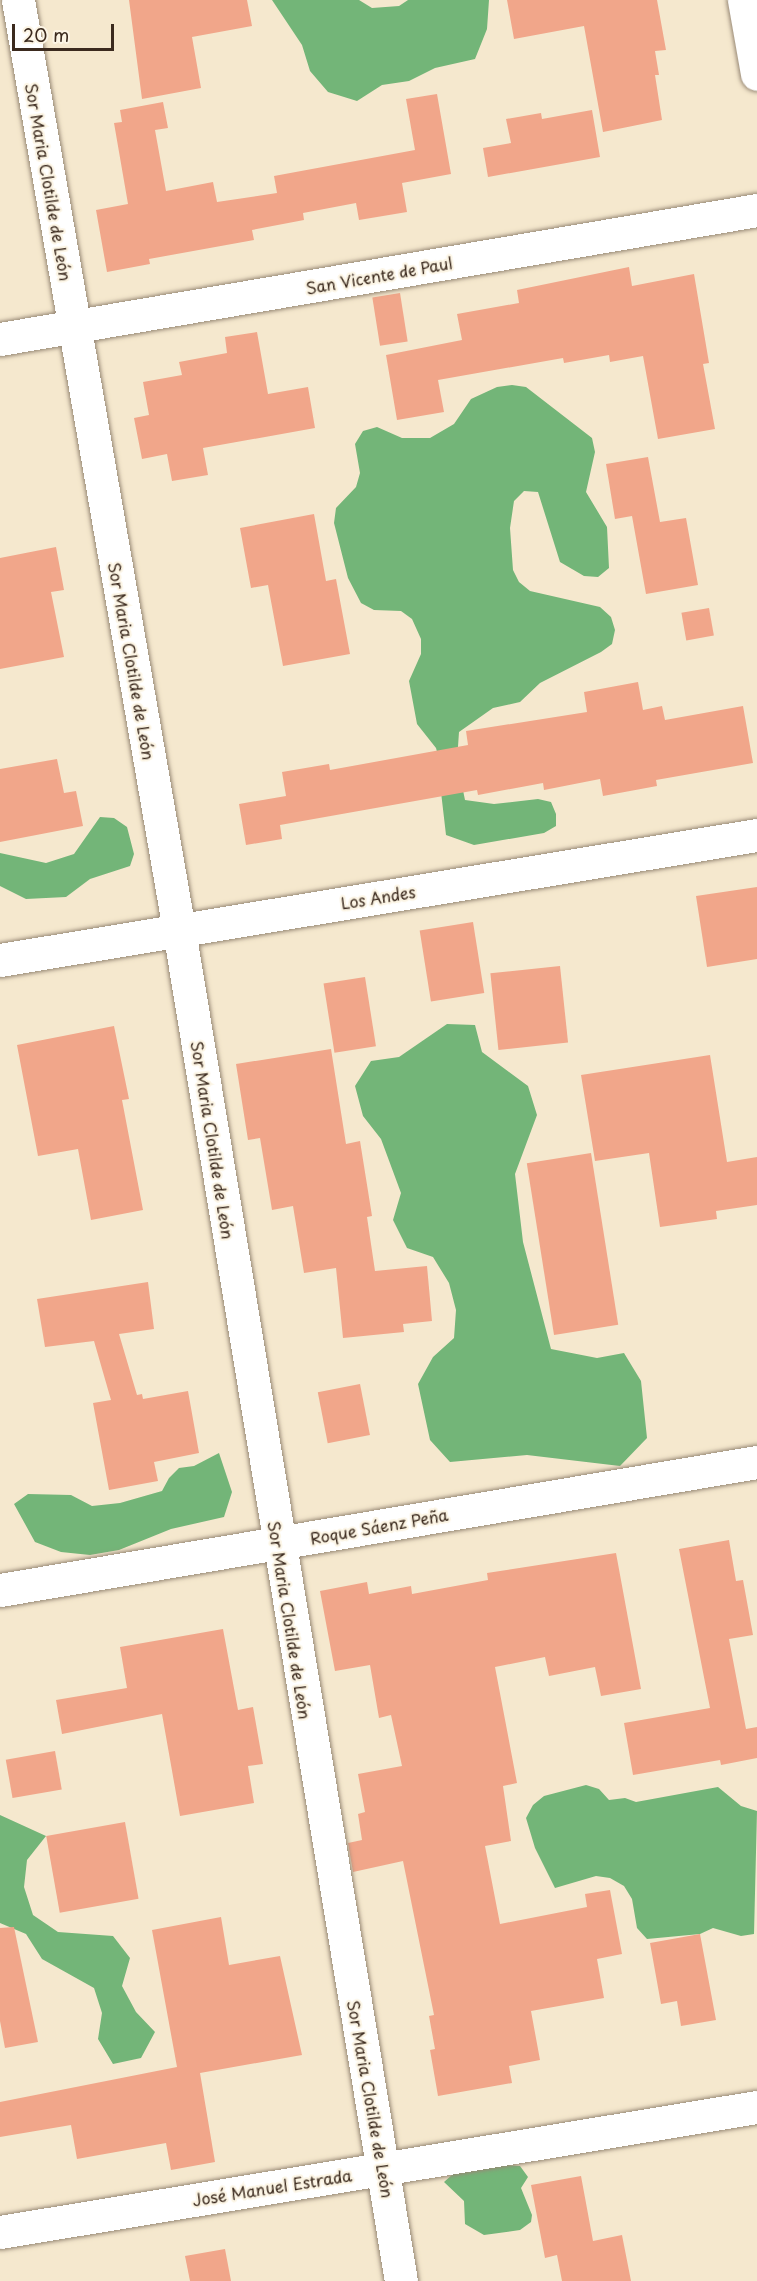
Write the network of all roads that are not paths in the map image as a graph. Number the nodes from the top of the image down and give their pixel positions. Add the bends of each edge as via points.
1 (18, 0) edge
2 (744, 0) edge
3 (757, 75) edge
4 (757, 210) edge
5 (73, 327) junction
6 (0, 339) edge
7 (757, 835) edge
8 (179, 930) junction
9 (0, 960) edge
10 (757, 1462) edge
11 (278, 1543) junction
12 (0, 1590) edge
13 (757, 2107) edge
14 (382, 2168) junction
15 (0, 2232) edge
16 (401, 2281) edge

1 - 5 street, Sor Maria Clotilde de León
2 - 3 street
4 - 5 street, San Vicente de Paul
5 - 6 street, San Vicente de Paul
5 - 8 street, Sor Maria Clotilde de León
7 - 8 street, Los Andes
8 - 9 street, Los Andes
8 - 11 street, Sor Maria Clotilde de León
10 - 11 street, Roque Sáenz Peña
11 - 12 street, Roque Sáenz Peña
11 - 14 street, Sor Maria Clotilde de León
13 - 14 street, José Manuel Estrada
14 - 15 street, José Manuel Estrada
14 - 16 street, Sor Maria Clotilde de León

